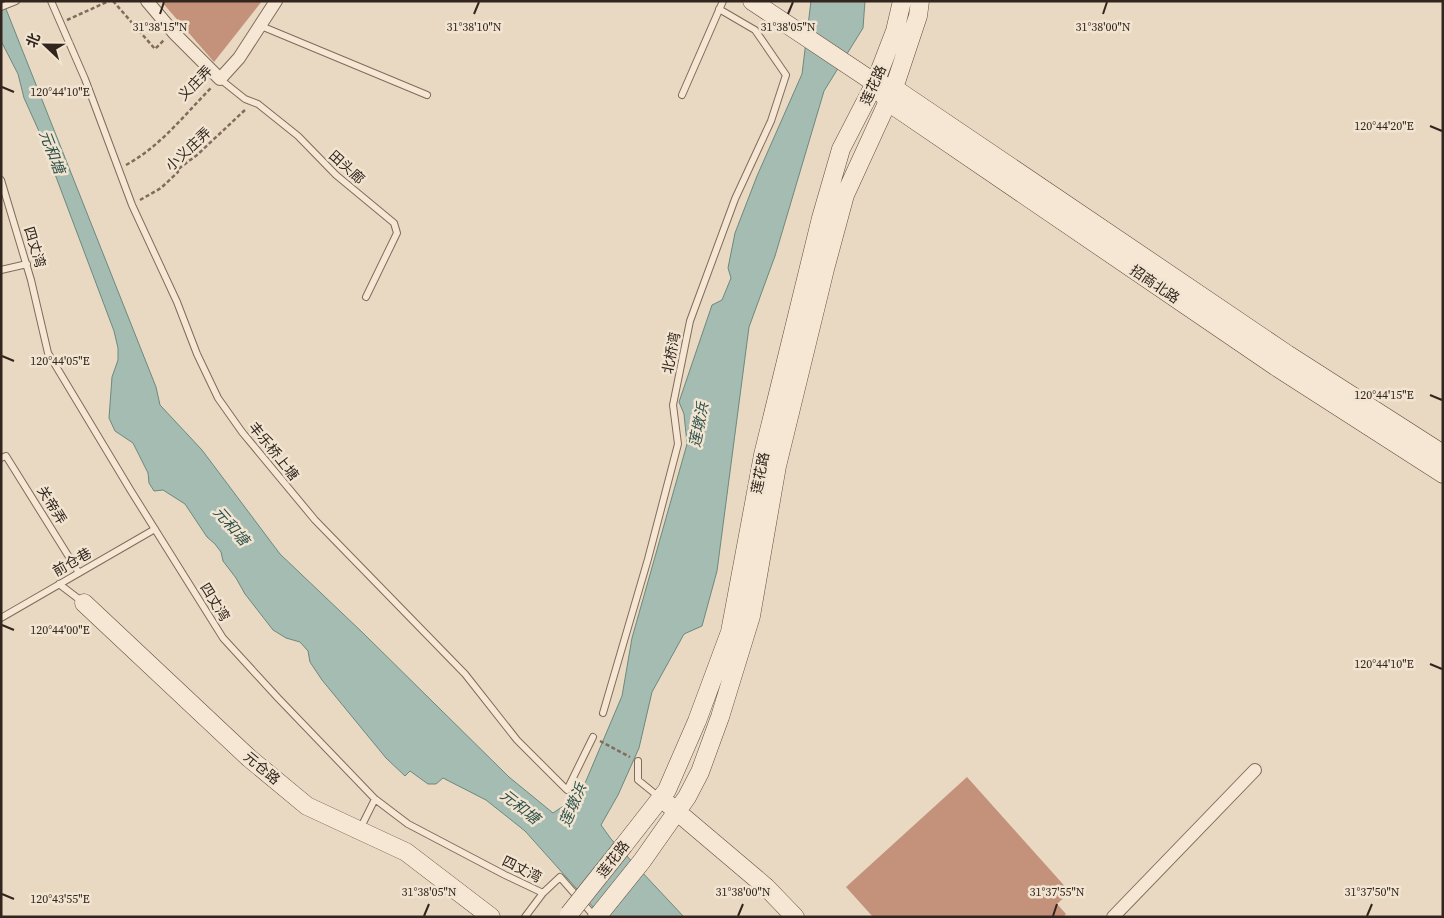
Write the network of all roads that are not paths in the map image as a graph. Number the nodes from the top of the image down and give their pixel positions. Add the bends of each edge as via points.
1 (16, 1) edge
2 (51, 1) edge
3 (147, 1) edge
4 (276, 1) edge
5 (723, 1) edge
6 (752, 1) edge
7 (902, 1) edge
8 (920, 1) edge
9 (1, 7) edge
10 (719, 9) junction
11 (261, 26) junction
12 (220, 79) junction
13 (875, 83) junction
14 (427, 95) dead end
15 (682, 95) dead end
16 (890, 95) junction
17 (1, 182) edge
18 (26, 264) junction
19 (1, 270) edge
20 (366, 297) dead end
21 (1443, 454) edge
22 (1, 458) edge
23 (1443, 474) edge
24 (155, 528) junction
25 (79, 573) junction
26 (59, 584) junction
27 (84, 602) joint
28 (1, 618) edge
29 (603, 713) dead end
30 (593, 737) road end
31 (638, 761) road end
32 (1255, 770) dead end
33 (661, 798) junction
34 (375, 799) junction
35 (677, 811) junction
36 (359, 831) junction
37 (543, 893) junction
38 (568, 915) edge
39 (490, 917) edge
40 (525, 917) edge
41 (596, 917) edge
42 (795, 917) edge
43 (1113, 917) edge

1 - 9 lane
2 - 30 lane, 丰乐桥上塘 via 85,79 132,205 197,354 218,398 242,432 310,513 465,674 517,740 567,790
3 - 12 street
4 - 11 street, 义庄弄
5 - 10 lane
6 - 13 street, 招商北路
7 - 13 street, 莲花路 via 895,31
8 - 16 street, 莲花路 via 918,16
10 - 15 lane
10 - 29 lane, 北桥湾 via 755,30 786,75 771,121 736,198 690,321 673,405 678,444
11 - 12 street, 义庄弄
11 - 14 lane
12 - 20 lane, 田头廊 via 298,136 336,175 394,223 397,233
13 - 16 street, 招商北路
13 - 33 street, 莲花路 via 841,149 821,218 763,455 730,632 697,722
16 - 21 street, 招商北路
16 - 23 street, 招商北路 via 1278,368
16 - 35 street, 莲花路 via 845,195 827,260 777,466 751,616 700,772
17 - 18 lane, 四丈湾
18 - 19 lane
18 - 24 lane, 四丈湾 via 48,354
22 - 25 lane, 关帝弄 via 6,456
24 - 25 lane, 前仓巷
24 - 34 lane, 四丈湾 via 223,638
25 - 26 lane, 前仓巷
26 - 27 lane, 元仓路
26 - 28 lane, 前仓巷
27 - 36 street, 元仓路 via 249,758 307,806
31 - 33 lane via 638,780
32 - 43 street
33 - 35 street
33 - 38 street, 莲花路, bridge
34 - 36 lane
34 - 37 lane, 四丈湾 via 408,824
35 - 41 street, 莲花路 via 642,861
35 - 42 street via 766,887
36 - 39 street, 元仓路 via 406,852
37 - 40 lane, 四丈湾
37 - 41 lane via 560,877

